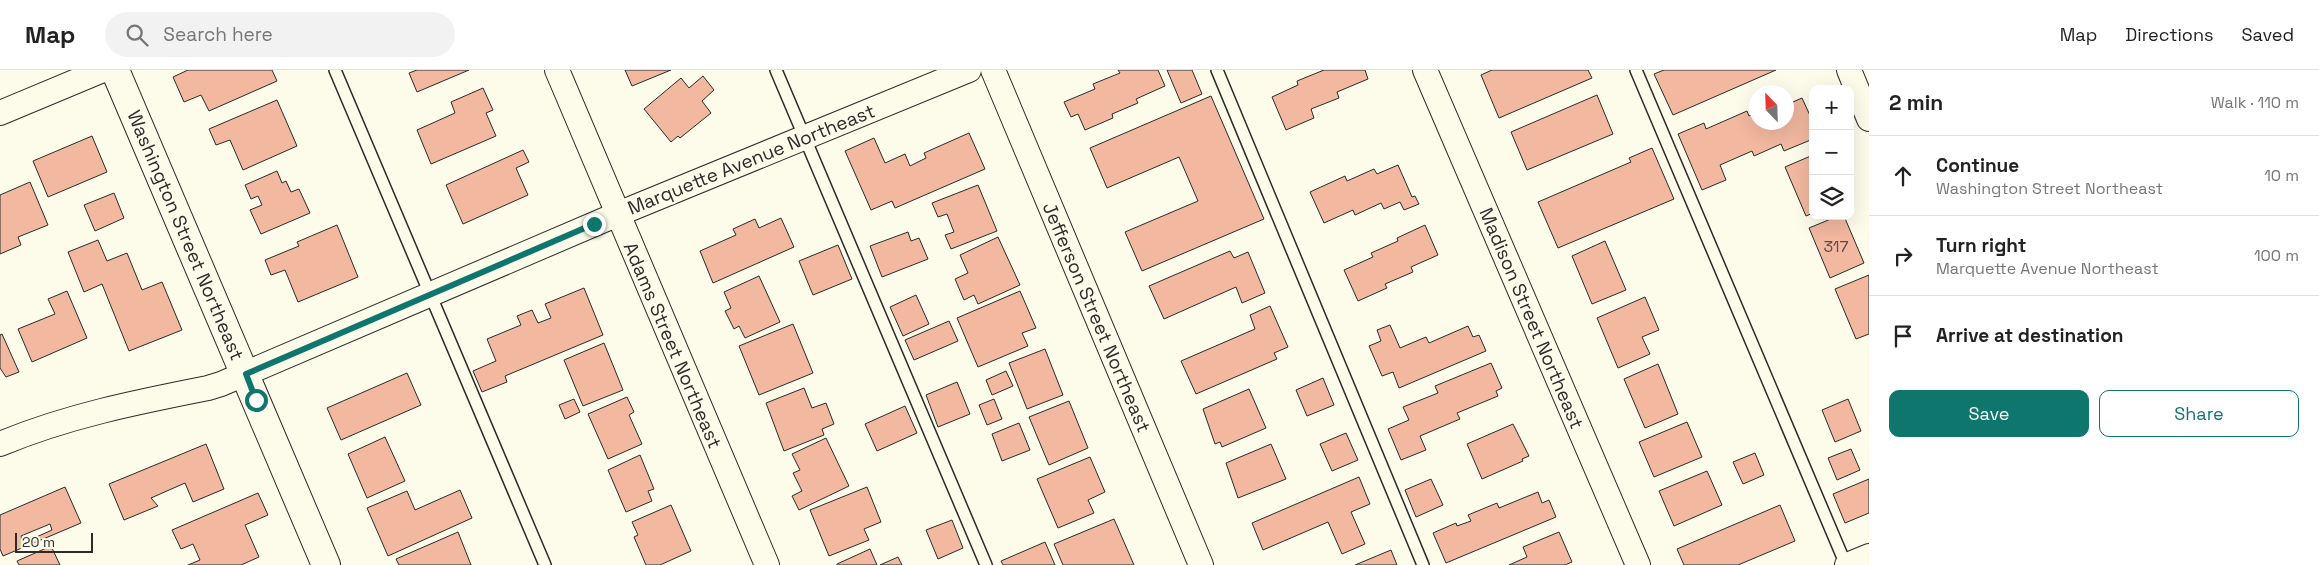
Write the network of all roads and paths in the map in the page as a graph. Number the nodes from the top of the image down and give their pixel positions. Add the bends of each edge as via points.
1 (103, 70) edge
2 (115, 70) edge
3 (335, 70) edge
4 (557, 70) edge
5 (776, 70) edge
6 (969, 70) edge
7 (993, 70) edge
8 (1217, 70) edge
9 (1425, 70) edge
10 (1636, 70) edge
11 (1848, 70) edge
12 (0, 113) edge
13 (1869, 119) edge
14 (804, 138) junction
15 (618, 214) junction
16 (431, 295) junction
17 (246, 374) junction
18 (0, 444) edge
19 (1869, 556) edge
20 (326, 565) edge
21 (545, 565) edge
22 (767, 565) edge
23 (986, 565) edge
24 (1201, 565) edge
25 (1423, 565) edge
26 (1638, 565) edge
27 (1846, 565) edge

1 - 12 street
2 - 17 street, Washington Street Northeast
3 - 16 lane
4 - 15 street, Adams Street Northeast
5 - 14 lane
6 - 14 street, Marquette Avenue Northeast
7 - 24 street, Jefferson Street Northeast
8 - 25 lane
9 - 26 street, Madison Street Northeast
10 - 27 lane
11 - 13 street
14 - 15 street, Marquette Avenue Northeast
14 - 23 lane
15 - 16 street, Marquette Avenue Northeast
15 - 22 street, Adams Street Northeast
16 - 17 street, Marquette Avenue Northeast
16 - 21 lane
17 - 18 street, Marquette Avenue Northeast via 208,388 107,408 37,428
17 - 20 street, Washington Street Northeast
19 - 27 street

